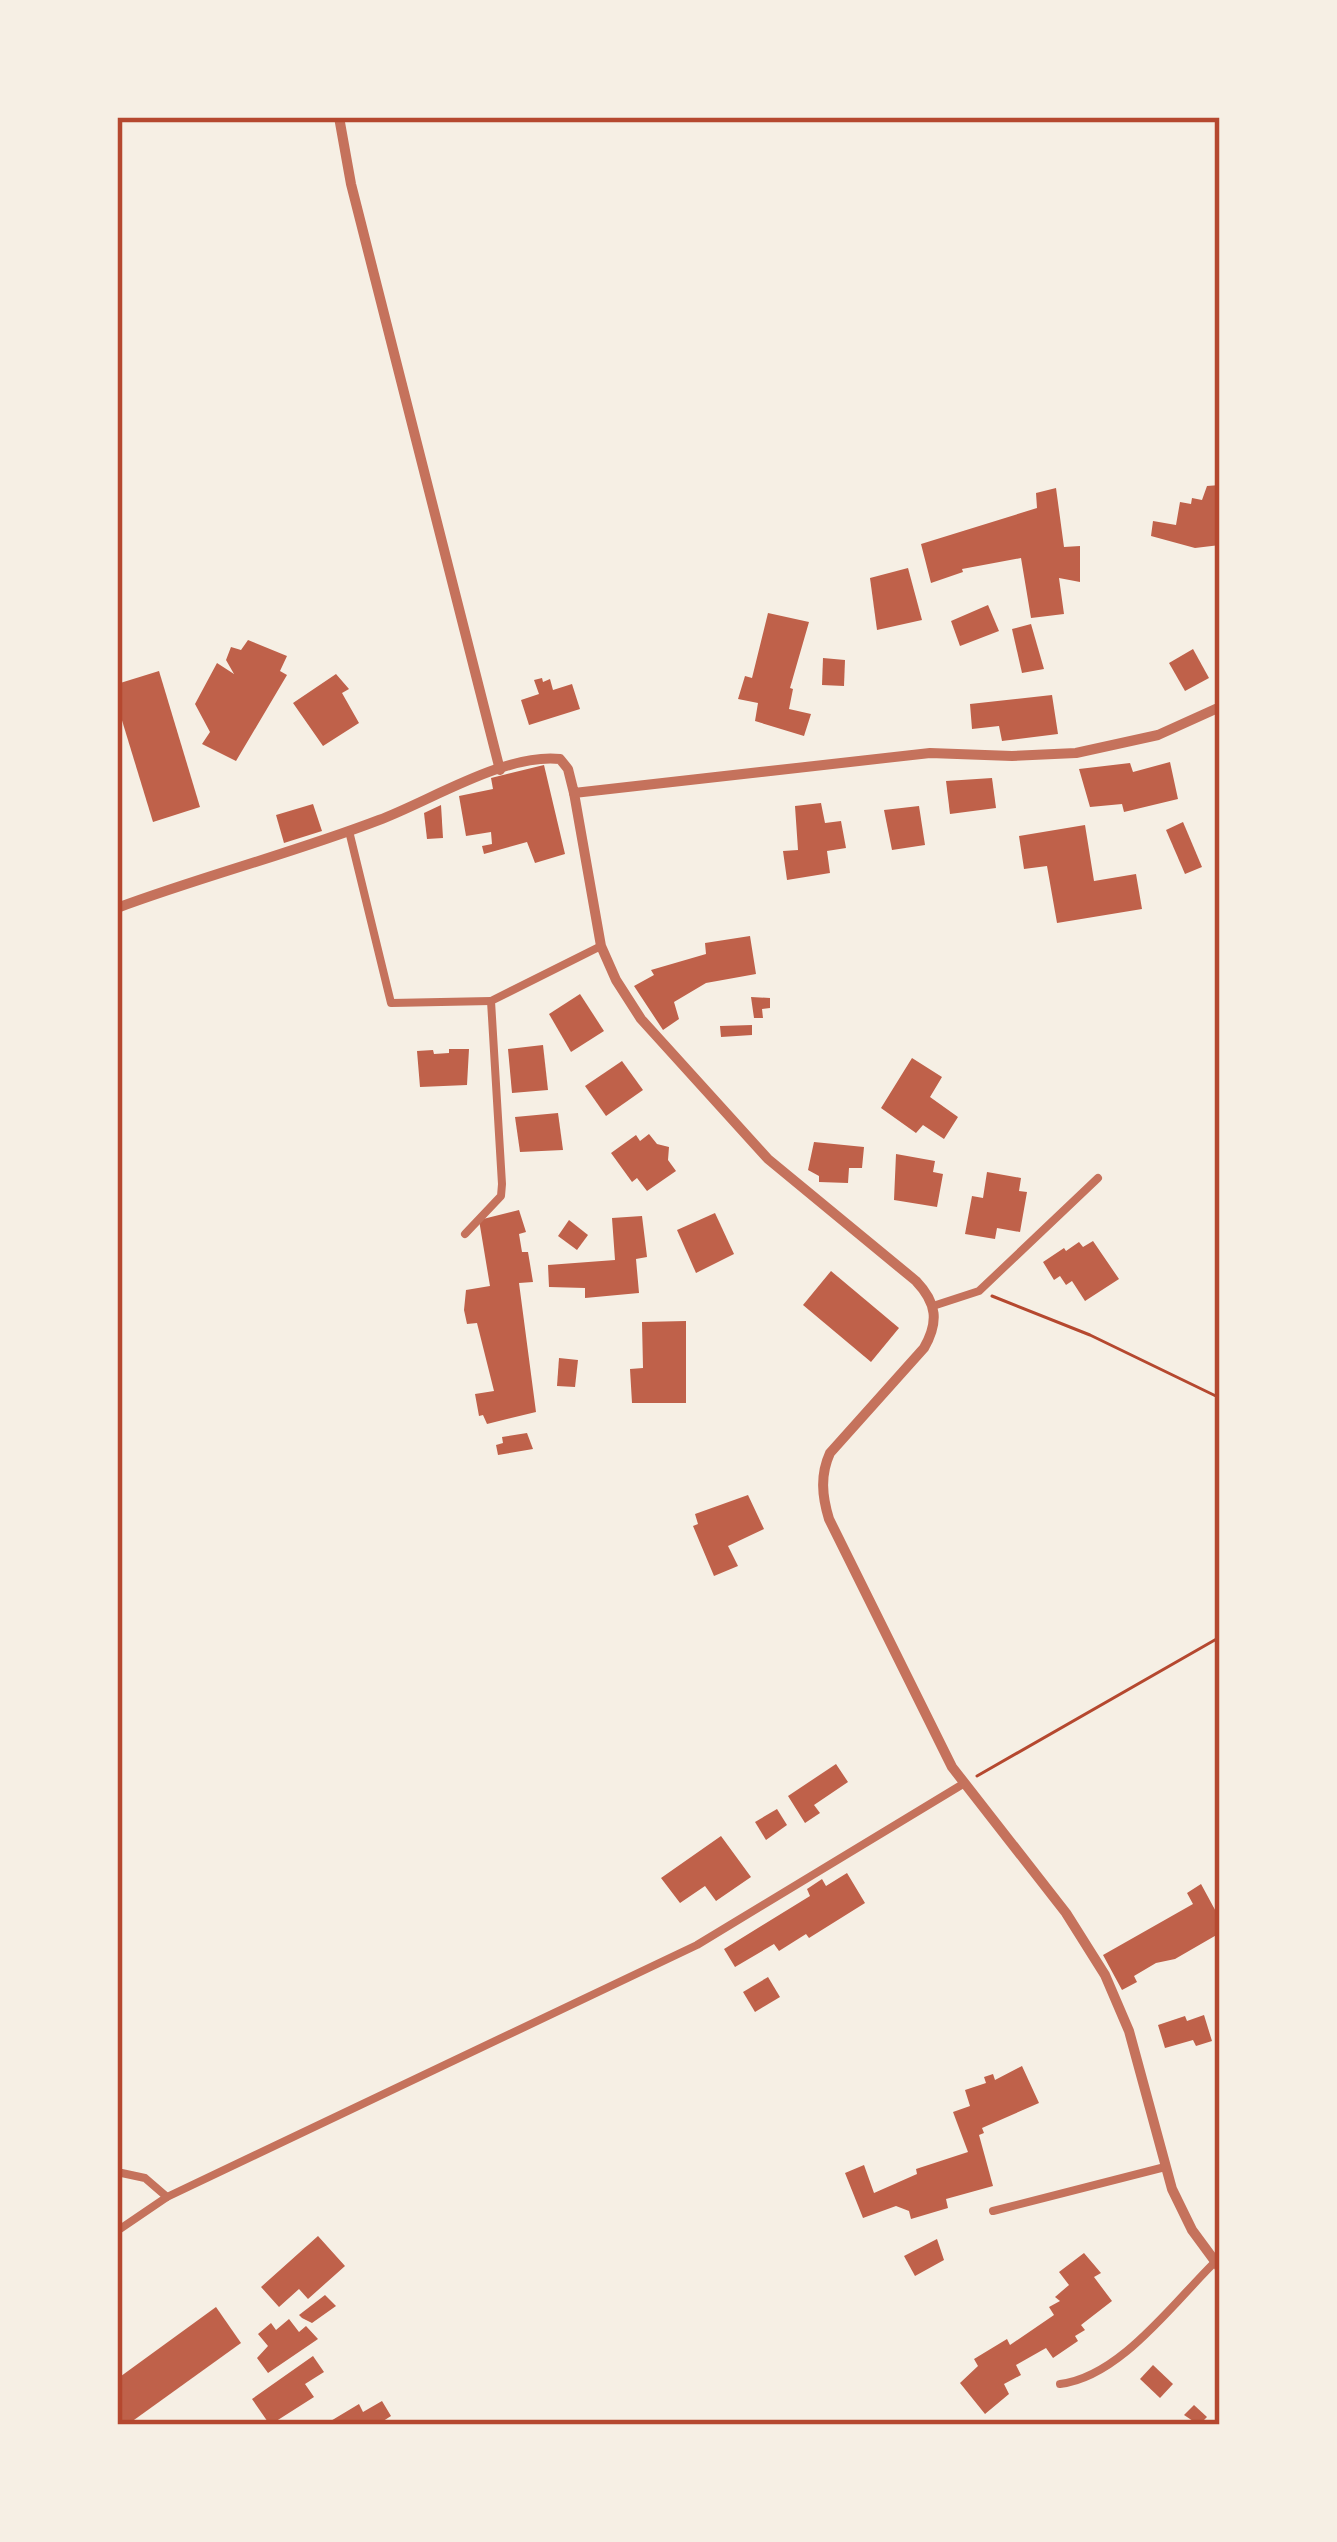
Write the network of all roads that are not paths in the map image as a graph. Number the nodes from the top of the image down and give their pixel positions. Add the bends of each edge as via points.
1 (339, 117) edge
2 (1220, 707) edge
3 (500, 770) junction
4 (574, 793) junction
5 (350, 831) junction
6 (117, 908) edge
7 (601, 946) junction
8 (491, 1000) junction
9 (1098, 1178) dead end
10 (465, 1234) dead end
11 (933, 1306) junction
12 (963, 1784) junction
13 (1165, 2167) junction
14 (117, 2172) edge
15 (167, 2197) junction
16 (993, 2211) dead end
17 (117, 2231) edge
18 (1217, 2265) edge
19 (1060, 2384) dead end

1 - 3 street
2 - 4 street via 1158,735 1076,753 930,753
3 - 4 street via 560,759
3 - 5 street
4 - 7 street
5 - 6 street
5 - 8 street via 391,1003
7 - 8 street
7 - 11 street via 641,1019 692,1078 787,1177 916,1281
8 - 10 street via 501,1196
9 - 11 street via 979,1291
11 - 12 street via 924,1348 836,1442 823,1490 839,1542
12 - 13 street via 1045,1884 1105,1975 1129,2031
12 - 15 street via 697,1945
13 - 16 street
13 - 18 street
14 - 15 street via 145,2178
15 - 17 street
18 - 19 street via 1112,2364

